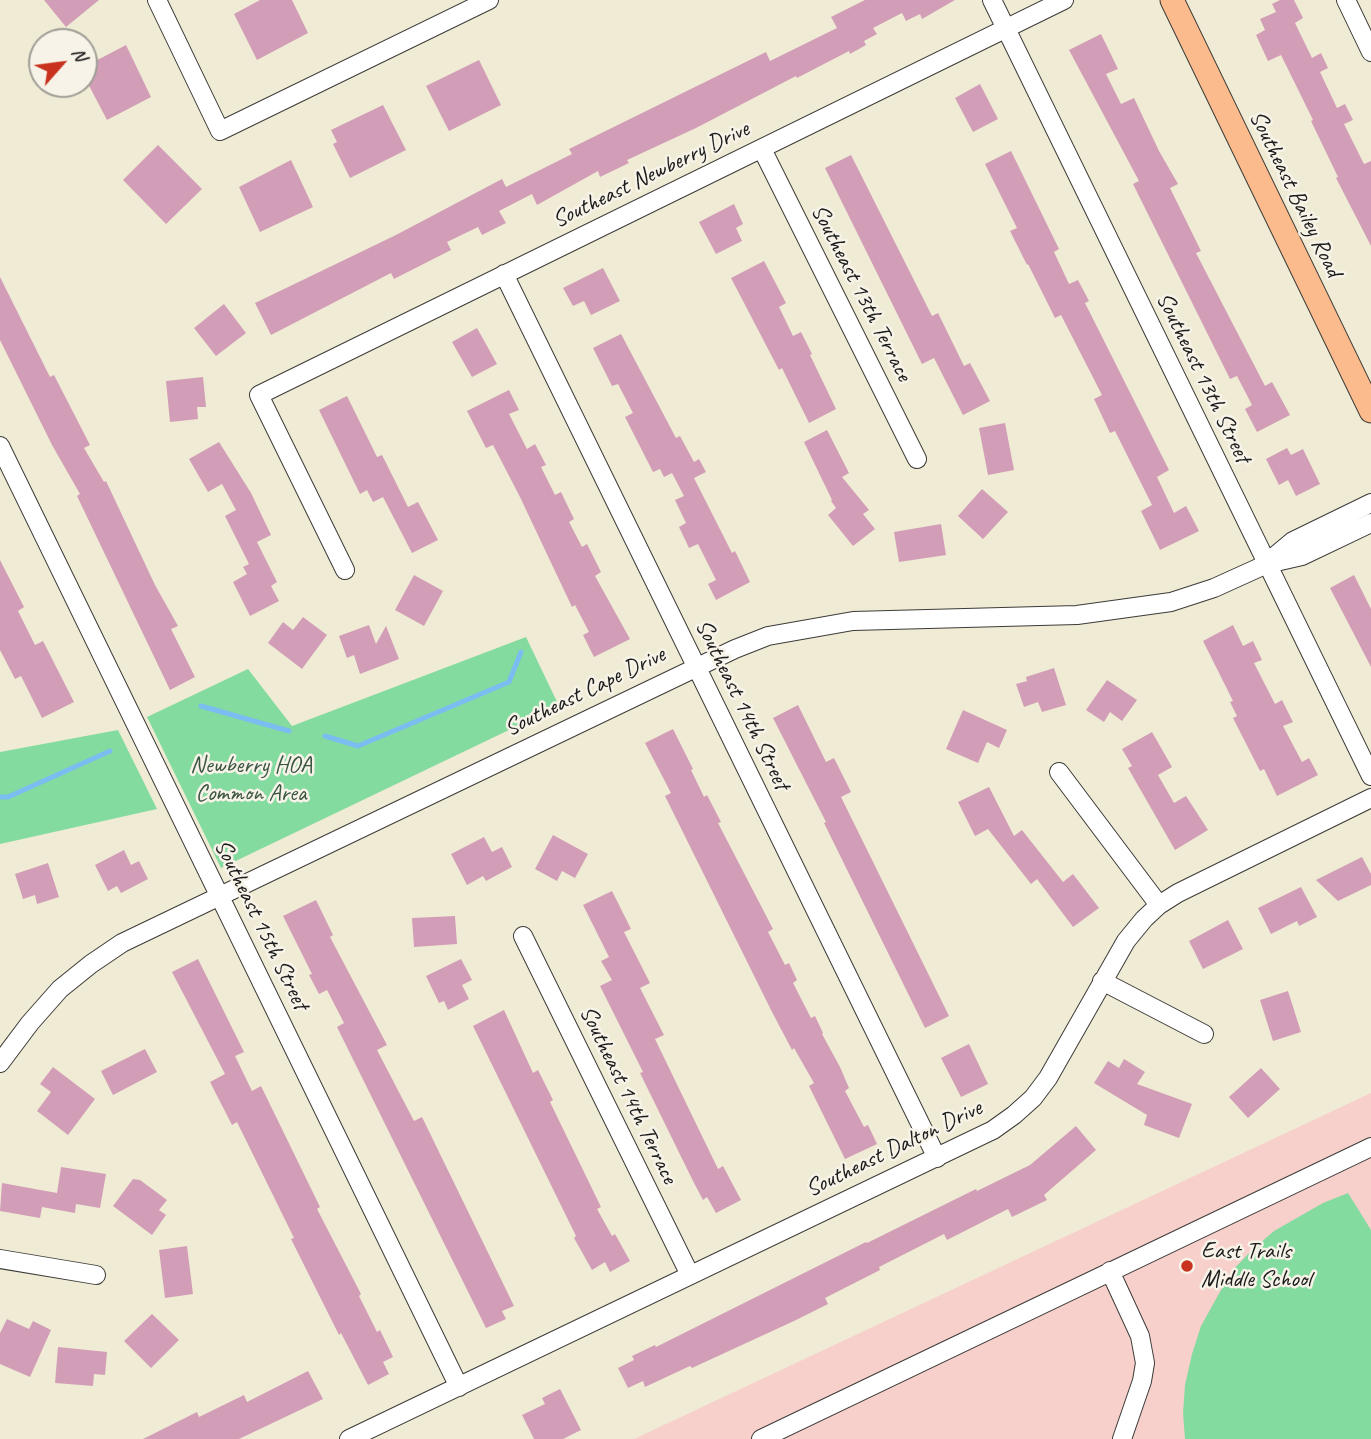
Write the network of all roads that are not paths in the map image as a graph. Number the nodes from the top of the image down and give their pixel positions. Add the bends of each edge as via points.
1 (158, 0) edge
2 (489, 0) edge
3 (992, 0) edge
4 (1064, 0) edge
5 (1172, 0) edge
6 (1346, 0) edge
7 (1006, 29) junction
8 (1371, 52) edge
9 (762, 149) junction
10 (504, 274) junction
11 (1371, 411) edge
12 (0, 446) edge
13 (917, 459) dead end
14 (1371, 503) edge
15 (1371, 523) edge
16 (1267, 564) junction
17 (345, 570) dead end
18 (696, 666) junction
19 (1059, 772) dead end
20 (1371, 776) edge
21 (1371, 798) edge
22 (219, 895) junction
23 (1159, 905) junction
24 (523, 936) dead end
25 (1102, 981) junction
26 (1204, 1034) dead end
27 (0, 1063) edge
28 (1371, 1147) edge
29 (937, 1158) junction
30 (0, 1259) edge
31 (1110, 1272) junction
32 (96, 1275) dead end
33 (690, 1275) junction
34 (458, 1387) junction
35 (349, 1439) edge
36 (761, 1439) edge
37 (1122, 1439) edge

1 - 2 street via 220,131
3 - 7 street, Southeast 13th Street
4 - 7 street, Southeast Newberry Drive
5 - 11 main road, Southeast Bailey Road
6 - 8 street
7 - 9 street, Southeast Newberry Drive
7 - 16 street, Southeast 13th Street
9 - 10 street, Southeast Newberry Drive
9 - 13 street, Southeast 13th Terrace
10 - 17 street, Southeast Newberry Drive via 259,395
10 - 18 street, Southeast 14th Street
12 - 22 street, Southeast 15th Street
14 - 16 street, Southeast Cape Drive via 1293,541
15 - 16 street, Southeast Cape Drive via 1302,556
16 - 18 street, Southeast Cape Drive via 1171,602 1077,615 853,621 768,636
16 - 20 street, Southeast 13th Street
18 - 22 street, Southeast Cape Drive
18 - 29 street, Southeast 14th Street
19 - 23 street
21 - 23 street, Southeast Dalton Drive
22 - 27 street, Southeast Cape Drive via 122,943 91,964 60,989
22 - 34 street, Southeast 15th Street
23 - 25 street, Southeast Dalton Drive via 1126,941
24 - 33 street, Southeast 14th Terrace
25 - 26 street
25 - 29 street, Southeast Dalton Drive via 1033,1097 993,1130
28 - 31 street
29 - 33 street, Southeast Dalton Drive
30 - 32 street
31 - 36 street
31 - 37 street via 1140,1336 1145,1363
33 - 34 street, Southeast Dalton Drive
34 - 35 street, Southeast Dalton Drive

